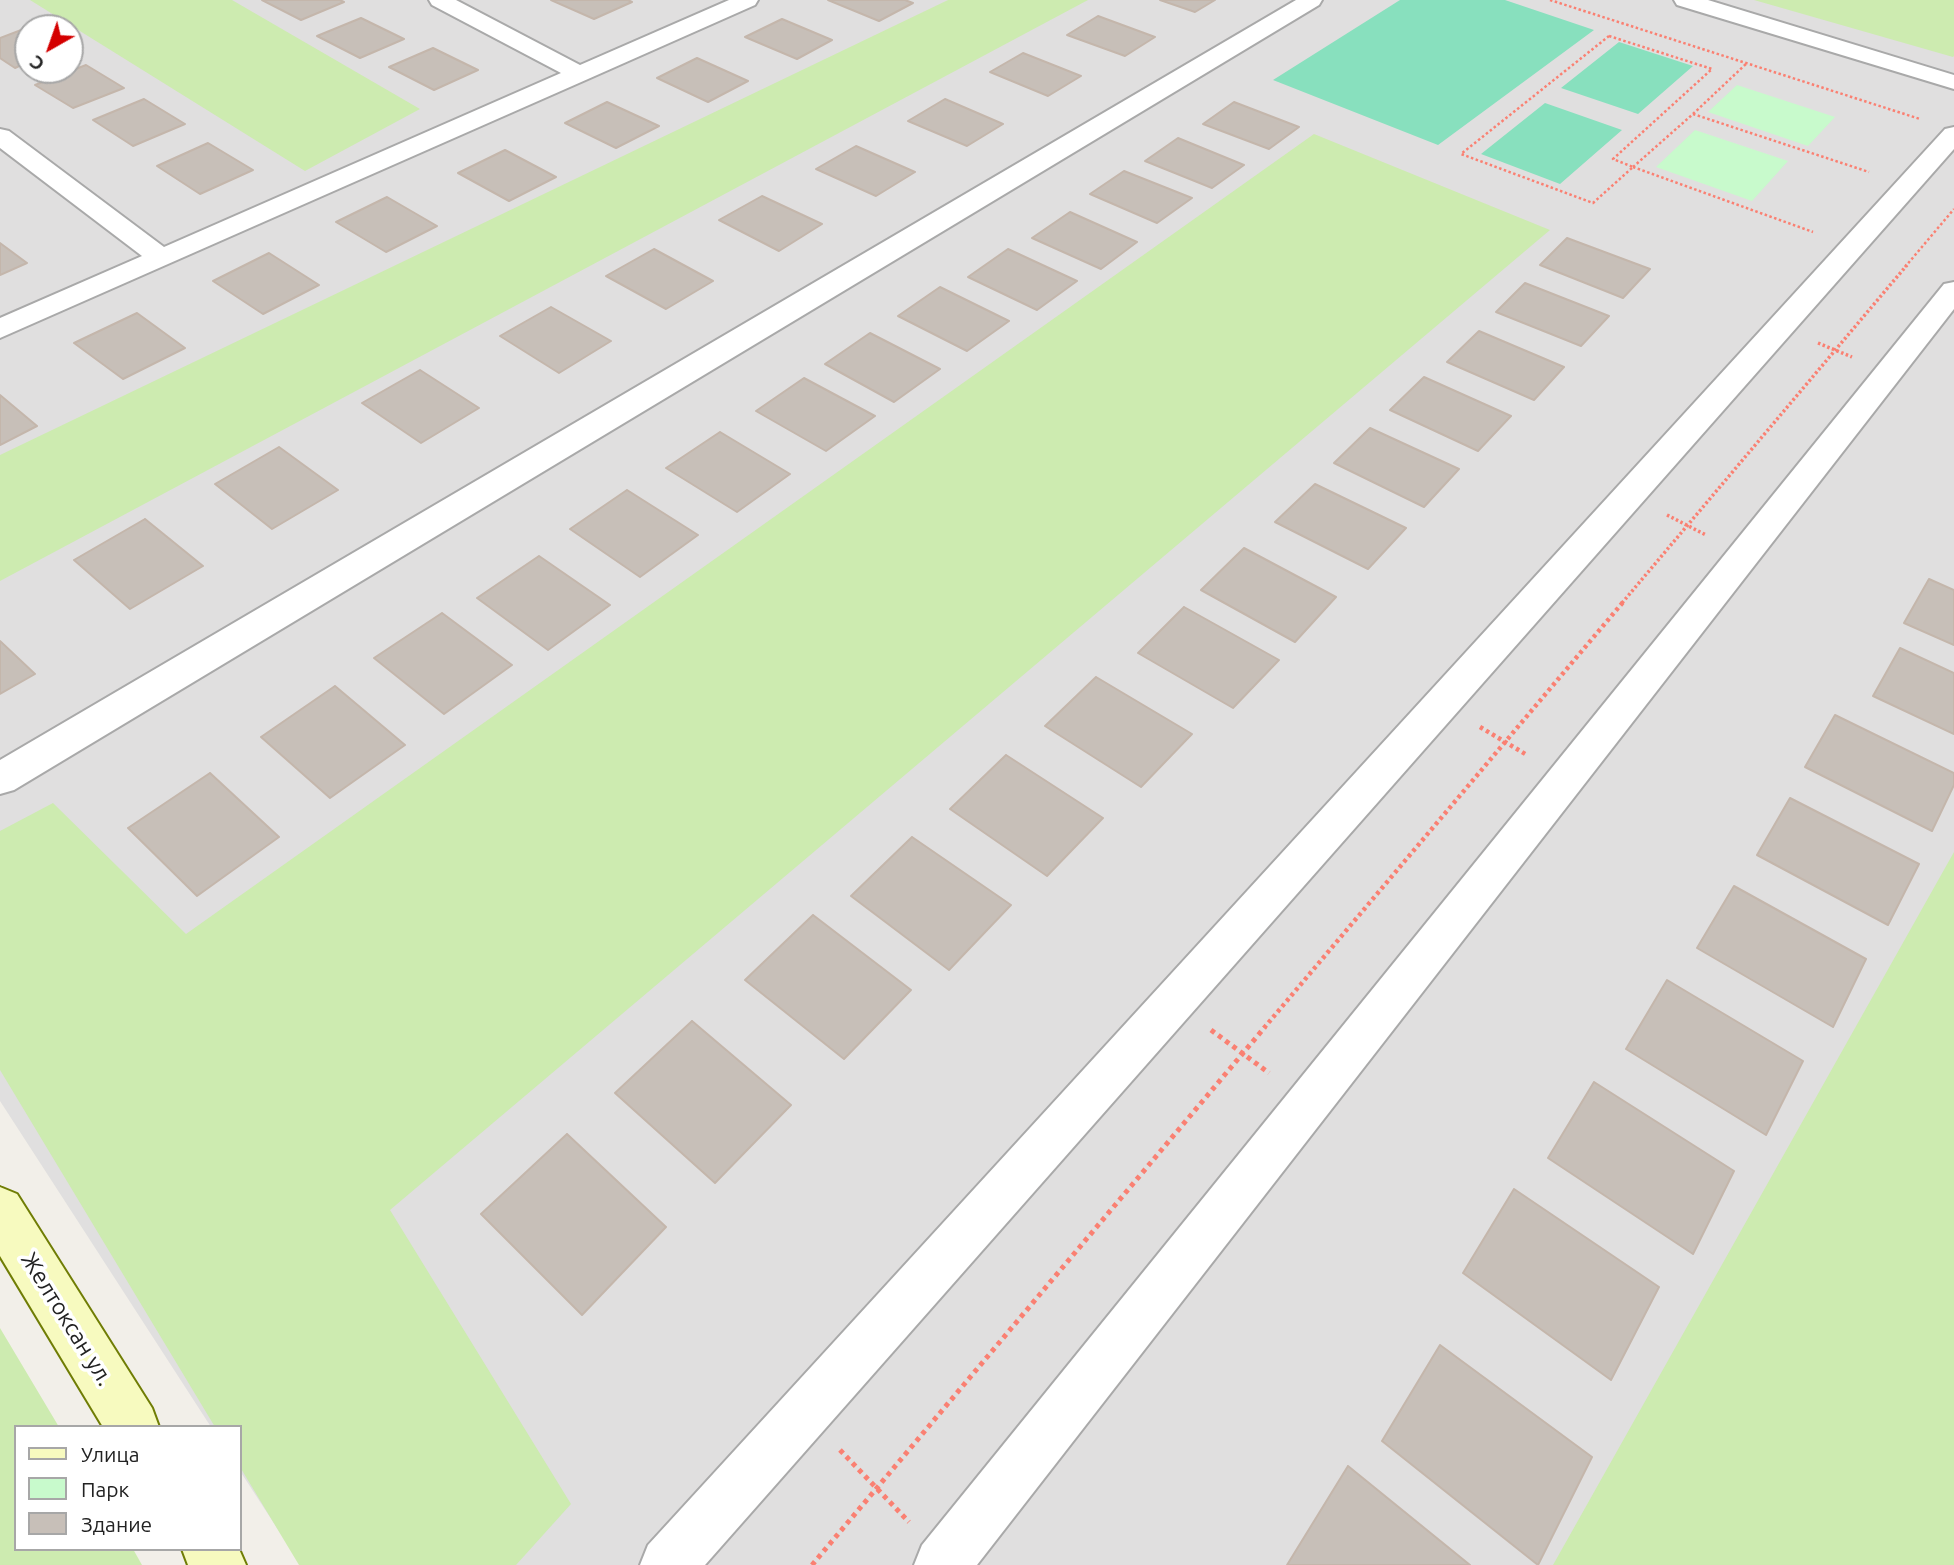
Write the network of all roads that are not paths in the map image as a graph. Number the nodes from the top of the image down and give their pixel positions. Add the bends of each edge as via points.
1 (440, 0) edge
2 (747, 0) edge
3 (1311, 0) edge
4 (1685, 0) edge
5 (580, 74) junction
6 (1954, 82) edge
7 (1941, 128) edge
8 (0, 136) edge
9 (161, 258) junction
10 (1954, 290) edge
11 (0, 328) edge
12 (0, 779) edge
13 (0, 1211) edge
14 (132, 1425) edge
15 (944, 1563) edge
16 (668, 1565) edge

1 - 5 street
2 - 5 street
3 - 12 street
4 - 6 street
5 - 9 street
7 - 16 street via 1908,185
8 - 9 street
9 - 11 street
10 - 15 street
13 - 14 street, Желтоксан ул.

